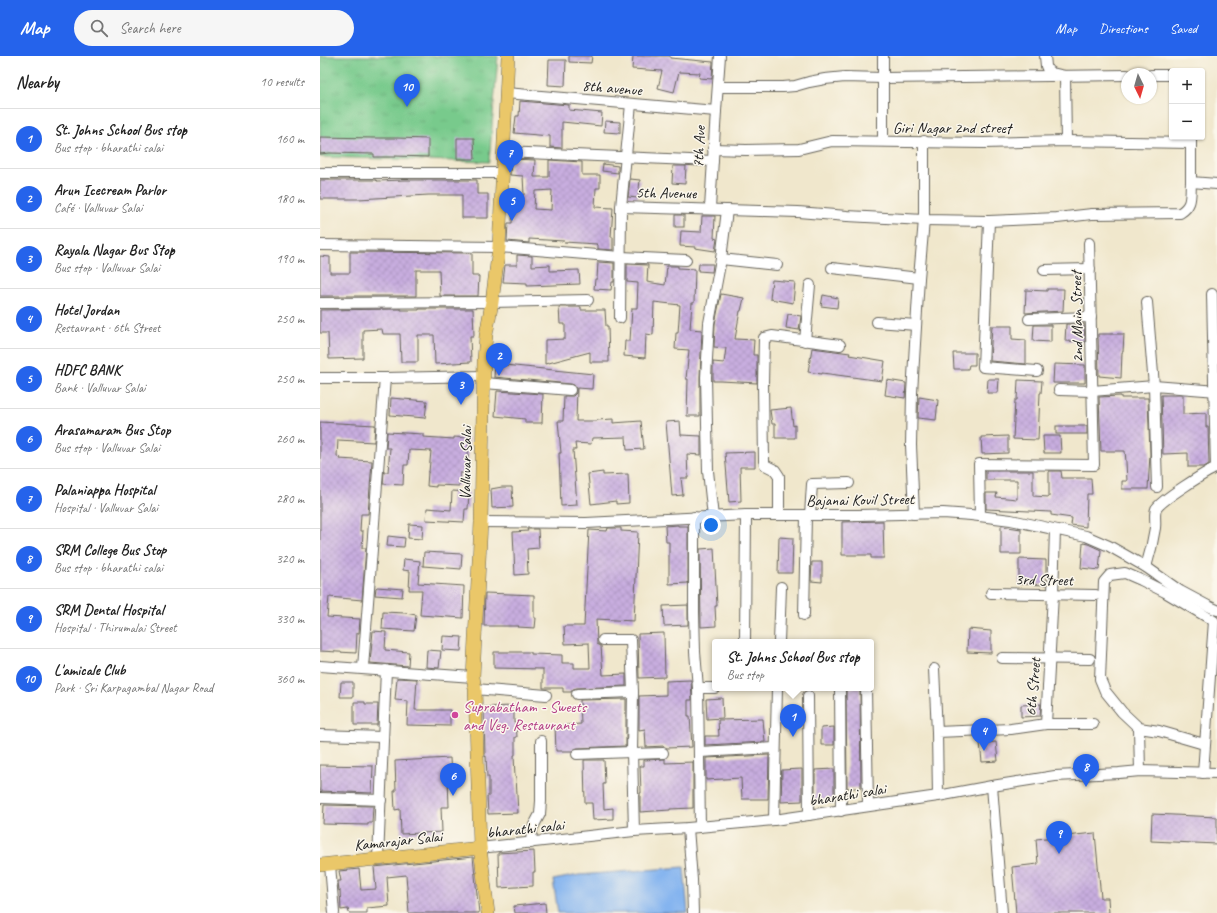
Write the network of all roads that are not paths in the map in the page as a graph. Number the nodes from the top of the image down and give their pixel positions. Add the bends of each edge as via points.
1 (508, 56) edge
2 (720, 56) edge
3 (883, 56) edge
4 (1045, 56) edge
5 (1121, 75) edge
6 (1157, 75) edge
7 (1169, 75) edge
8 (1065, 76) junction
9 (883, 78) junction
10 (718, 87) junction
11 (506, 93) junction
12 (631, 104) junction
13 (716, 111) junction
14 (1191, 140) edge
15 (882, 141) junction
16 (1066, 141) junction
17 (924, 142) junction
18 (713, 149) junction
19 (504, 152) junction
20 (625, 157) junction
21 (713, 161) junction
22 (320, 173) edge
23 (502, 173) junction
24 (1191, 182) junction
25 (1217, 184) edge
26 (621, 207) junction
27 (710, 208) junction
28 (727, 210) junction
29 (924, 220) junction
30 (989, 221) junction
31 (1089, 243) dead end
32 (320, 245) edge
33 (499, 247) junction
34 (621, 257) junction
35 (721, 259) junction
36 (686, 260) dead end
37 (777, 265) dead end
38 (832, 268) dead end
39 (1090, 269) junction
40 (1044, 270) dead end
41 (919, 278) junction
42 (810, 285) dead end
43 (1212, 294) dead end
44 (588, 300) dead end
45 (492, 302) junction
46 (1147, 302) dead end
47 (320, 303) edge
48 (1091, 317) junction
49 (620, 318) dead end
50 (1029, 319) dead end
51 (877, 322) dead end
52 (916, 325) junction
53 (805, 340) junction
54 (840, 345) dead end
55 (1037, 371) dead end
56 (320, 378) edge
57 (385, 378) junction
58 (484, 379) junction
59 (1154, 386) junction
60 (570, 390) dead end
61 (1059, 390) dead end
62 (1092, 391) junction
63 (1216, 391) edge
64 (1217, 467) edge
65 (850, 483) dead end
66 (1157, 487) dead end
67 (914, 514) junction
68 (746, 515) junction
69 (779, 515) junction
70 (808, 515) junction
71 (980, 516) junction
72 (694, 517) junction
73 (713, 517) junction
74 (481, 522) junction
75 (1055, 530) junction
76 (1146, 567) junction
77 (781, 587) dead end
78 (991, 592) dead end
79 (1054, 594) junction
80 (1096, 595) dead end
81 (1217, 610) edge
82 (804, 615) dead end
83 (745, 639) edge
84 (779, 639) edge
85 (603, 640) dead end
86 (1002, 658) dead end
87 (1050, 659) junction
88 (1090, 659) dead end
89 (320, 666) edge
90 (363, 668) junction
91 (934, 669) dead end
92 (386, 670) junction
93 (474, 683) junction
94 (698, 688) junction
95 (712, 688) edge
96 (777, 691) edge
97 (840, 691) edge
98 (866, 691) edge
99 (633, 692) junction
100 (577, 694) dead end
101 (546, 695) dead end
102 (808, 696) dead end
103 (1046, 724) junction
104 (1093, 724) dead end
105 (1138, 728) junction
106 (937, 732) junction
107 (320, 735) edge
108 (383, 737) junction
109 (541, 741) dead end
110 (1204, 744) junction
111 (775, 748) junction
112 (700, 752) junction
113 (632, 753) junction
114 (663, 753) dead end
115 (578, 754) dead end
116 (1140, 771) junction
117 (1203, 773) junction
118 (1217, 773) edge
119 (992, 786) junction
120 (938, 796) junction
121 (320, 798) edge
122 (381, 800) junction
123 (868, 806) junction
124 (841, 811) junction
125 (809, 815) junction
126 (774, 820) junction
127 (700, 827) junction
128 (688, 828) junction
129 (634, 831) junction
130 (531, 843) junction
131 (480, 848) junction
132 (378, 859) junction
133 (325, 865) edge
134 (334, 913) edge
135 (488, 913) edge
136 (693, 913) edge
137 (1002, 913) edge

1 - 11 main road, Valluvar Salai
2 - 10 street, 7th Ave
3 - 9 street
4 - 8 street via 1048,71
5 - 8 street
6 - 7 street
8 - 9 street
8 - 16 street
9 - 10 street via 845,77 783,87
9 - 15 street
10 - 13 street, 7th Ave
11 - 12 street, 8th avenue
11 - 19 main road, Valluvar Salai
12 - 13 street, 8th avenue
12 - 20 street
13 - 18 street, 7th Ave
14 - 16 street, Giri Nagar 2nd street
14 - 24 street, 5th Avenue
15 - 17 street, Giri Nagar 2nd street
15 - 18 street, Giri Nagar 2nd street via 832,141 799,149
16 - 17 street, Giri Nagar 2nd street
17 - 29 street
18 - 21 street, 7th Ave
19 - 20 street
19 - 23 main road, Valluvar Salai
20 - 21 street
20 - 26 street
21 - 27 street, 7th Ave
22 - 23 street
23 - 33 main road, Valluvar Salai
24 - 25 street
24 - 30 street, 5th Avenue via 1190,201 1187,208 1180,212 1092,214
26 - 27 street, 5th Avenue
26 - 34 street
27 - 28 street, 5th Avenue
28 - 29 street, 5th Avenue
28 - 35 street
29 - 30 street, 5th Avenue
29 - 41 street
30 - 55 street via 983,367
31 - 39 street, 2nd Main Street
32 - 33 street
33 - 34 street
33 - 45 main road, Valluvar Salai
34 - 36 street
34 - 49 street
35 - 37 street
35 - 73 street via 709,323 706,377 708,472
38 - 41 street
39 - 40 street
39 - 48 street, 2nd Main Street
41 - 52 street
42 - 53 street
43 - 63 street
44 - 45 street
45 - 47 street
45 - 58 main road, Valluvar Salai via 486,335
46 - 59 street
48 - 50 street
48 - 62 street, 2nd Main Street
51 - 52 street
52 - 67 street via 912,393
53 - 54 street
53 - 69 street via 772,336 764,338 764,462 779,476
56 - 57 street
57 - 58 street
57 - 90 street
58 - 60 street
58 - 74 main road, Valluvar Salai
59 - 62 street
59 - 63 street
59 - 66 street
61 - 62 street
62 - 71 street, 2nd Main Street via 1094,465 979,464
63 - 64 street
64 - 76 street via 1159,506
65 - 70 street via 812,484
67 - 70 street, Bajanai Kovil Street
67 - 71 street, Bajanai Kovil Street
68 - 69 street, Bajanai Kovil Street
68 - 73 street, Bajanai Kovil Street
68 - 83 street
69 - 70 street, Bajanai Kovil Street
70 - 82 street
71 - 75 street, Bajanai Kovil Street
72 - 73 street, Bajanai Kovil Street
72 - 74 street, Bajanai Kovil Street via 586,523
72 - 94 street via 694,612
74 - 93 main road, Valluvar Salai
75 - 76 street, Bajanai Kovil Street via 1086,536
75 - 79 street, 6th Street
76 - 81 street, Bajanai Kovil Street via 1180,591
77 - 84 street
78 - 79 street, 3rd Street
79 - 80 street, 3rd Street
79 - 87 street, 6th Street
85 - 99 street via 631,640
86 - 87 street
87 - 88 street
87 - 103 street, 6th Street
89 - 90 street
90 - 92 street
91 - 106 street
92 - 93 street
92 - 108 street
93 - 101 street
93 - 131 main road, Valluvar Salai
94 - 95 street
94 - 112 street
96 - 111 street
97 - 124 street
98 - 123 street
99 - 100 street
99 - 113 street
102 - 125 street
103 - 104 street
103 - 106 street, 6th Street via 1011,729
105 - 110 street
105 - 110 street via 1105,691 1100,679 1104,582 1110,575 1125,573 1165,592 1214,621
105 - 116 street
106 - 120 street
107 - 108 street
108 - 122 street
109 - 130 street via 540,814 532,829
110 - 117 street
111 - 112 street
111 - 126 street
112 - 127 street
113 - 114 street
113 - 115 street
113 - 129 street
116 - 117 street, bharathi salai
116 - 119 street, bharathi salai via 1055,776
117 - 118 street, bharathi salai
119 - 120 street, bharathi salai
119 - 137 street
120 - 123 street, bharathi salai
121 - 122 street
122 - 132 street
123 - 124 street, bharathi salai
124 - 125 street, bharathi salai
125 - 126 street, bharathi salai
126 - 127 street, bharathi salai
127 - 128 street, bharathi salai
128 - 129 street, bharathi salai
128 - 136 street
129 - 130 street, bharathi salai
130 - 131 street, bharathi salai
131 - 132 main road, Kamarajar Salai
131 - 135 main road, Valluvar Salai
132 - 133 main road, Kamarajar Salai
133 - 134 street

